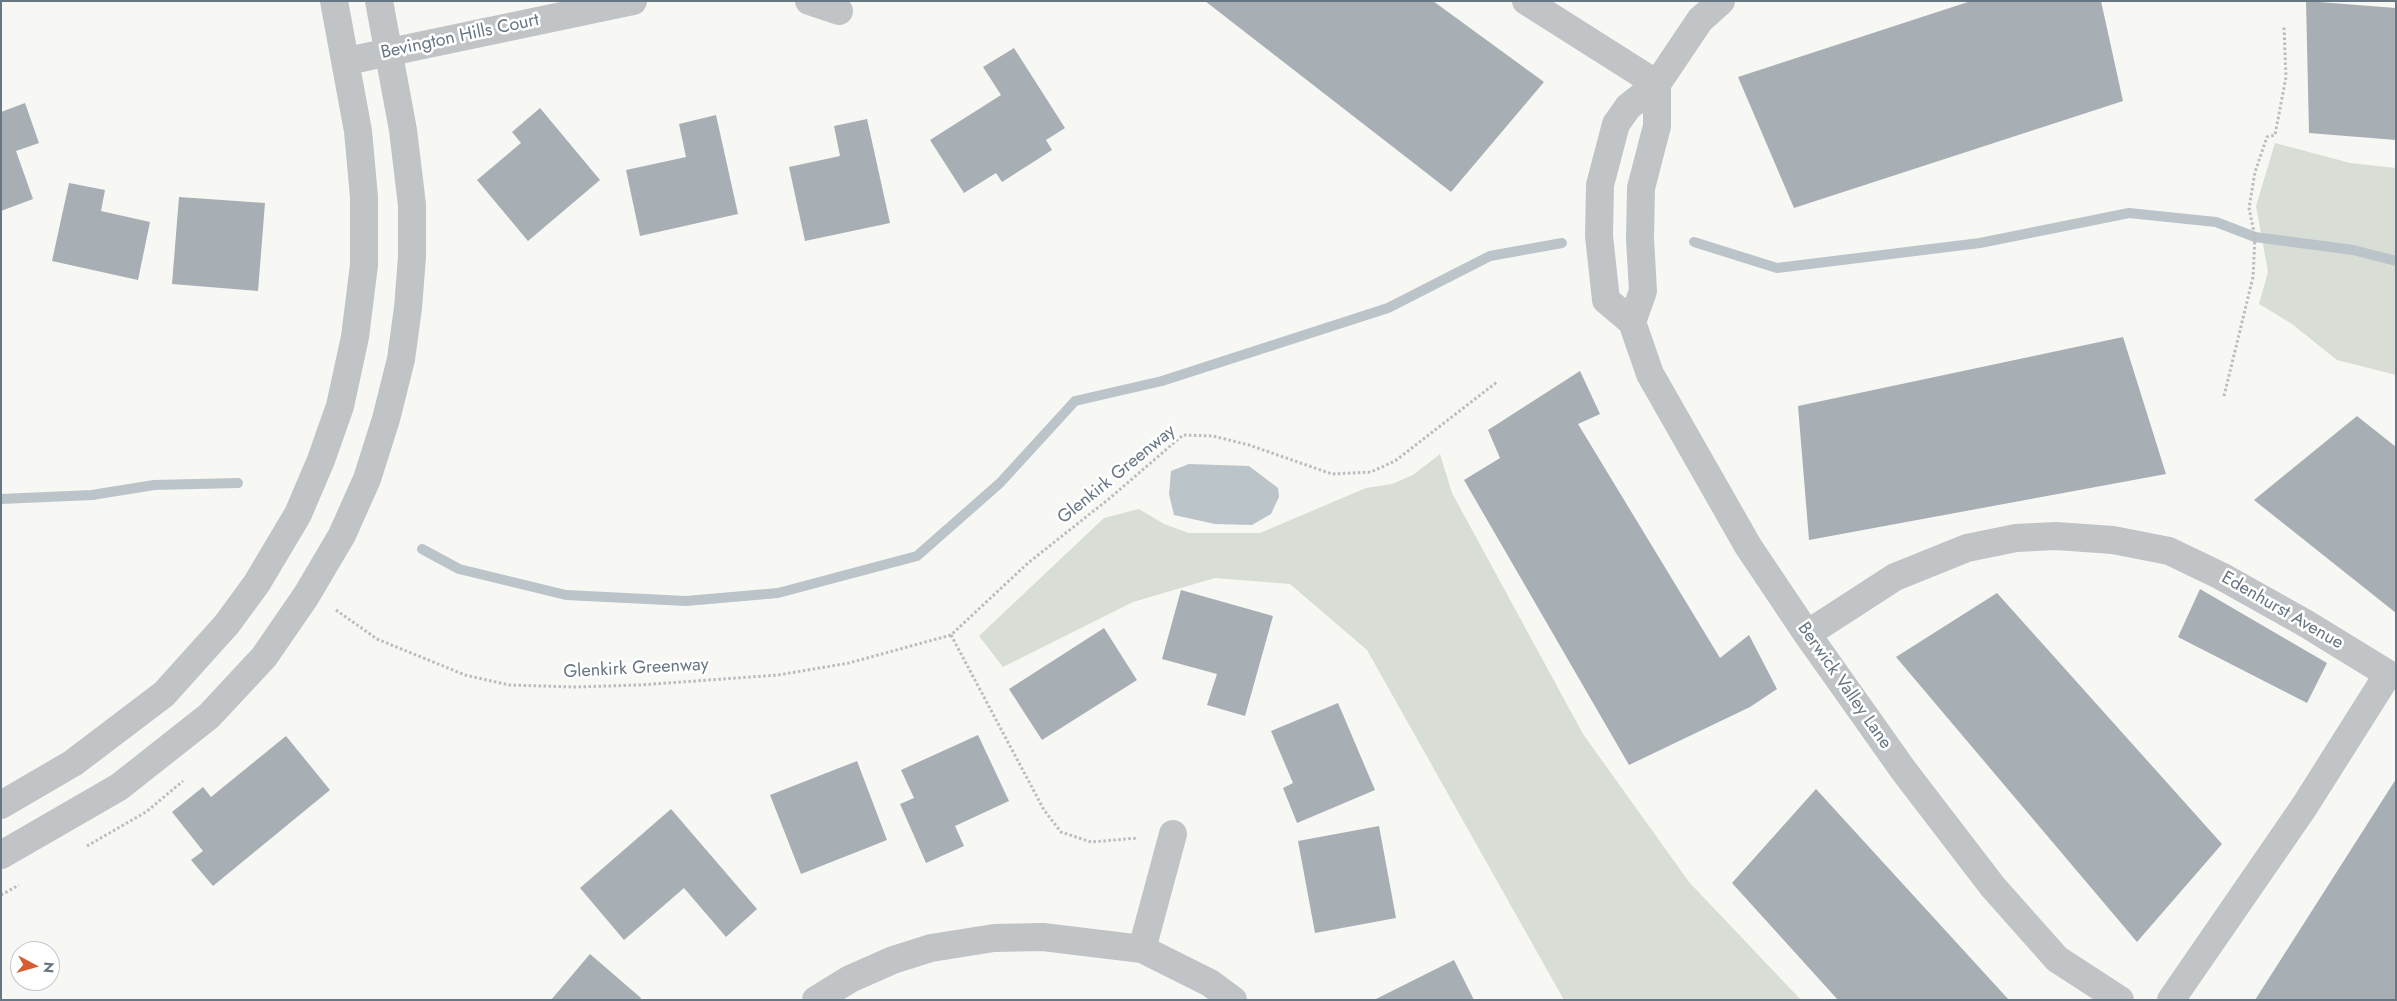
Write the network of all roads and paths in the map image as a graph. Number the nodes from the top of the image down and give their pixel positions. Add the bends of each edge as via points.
1 (334, 1) edge
2 (379, 1) edge
3 (633, 1) edge
4 (809, 1) edge
5 (1526, 1) edge
6 (1722, 1) edge
7 (839, 11) dead end
8 (2284, 26) dead end
9 (390, 52) junction
10 (346, 61) junction
11 (1657, 84) junction
12 (1632, 322) junction
13 (1497, 382) dead end
14 (2224, 396) dead end
15 (336, 610) dead end
16 (1808, 634) junction
17 (951, 635) junction
18 (1, 805) edge
19 (1173, 834) joint
20 (1, 854) edge
21 (1142, 949) junction
22 (816, 1000) edge
23 (1233, 1000) edge
24 (2120, 1000) edge
25 (2171, 1000) edge

1 - 10 street
2 - 9 street
3 - 9 street, Bevington Hills Court
4 - 7 street
5 - 11 street
6 - 11 street via 1700,20
8 - 14 path via 2286,77 2274,135 2267,137 2255,172 2249,208 2255,237 2252,277
9 - 10 street, Bevington Hills Court
9 - 20 street via 412,205 408,308 401,359 386,419 367,479 342,535 306,596 264,657 209,716 120,786
10 - 18 street via 358,131 364,197 364,265 355,337 340,406 298,514 257,583 227,624 164,694 73,763
11 - 12 street via 1657,126 1642,188 1642,291
11 - 12 street via 1628,107 1616,124 1600,185 1599,236 1606,300
12 - 16 street, Berwick Valley Lane via 1650,374 1698,462 1748,546
13 - 17 path, Glenkirk Greenway via 1394,461 1371,472 1332,474 1249,445 1213,436 1183,435 1028,563
15 - 17 path, Glenkirk Greenway via 377,639 465,675 509,685 575,688 778,674 849,663
16 - 24 street, Berwick Valley Lane via 1904,771 1993,887 2057,959
16 - 25 street, Edenhurst Avenue via 1895,576 1958,551 2016,538 2056,536 2113,540 2169,552 2288,613 2388,674 2304,807
17 - 19 path via 1044,810 1061,832 1091,842
19 - 21 street
21 - 22 street via 1043,937 962,942 893,960 850,978
21 - 23 street via 1210,983

